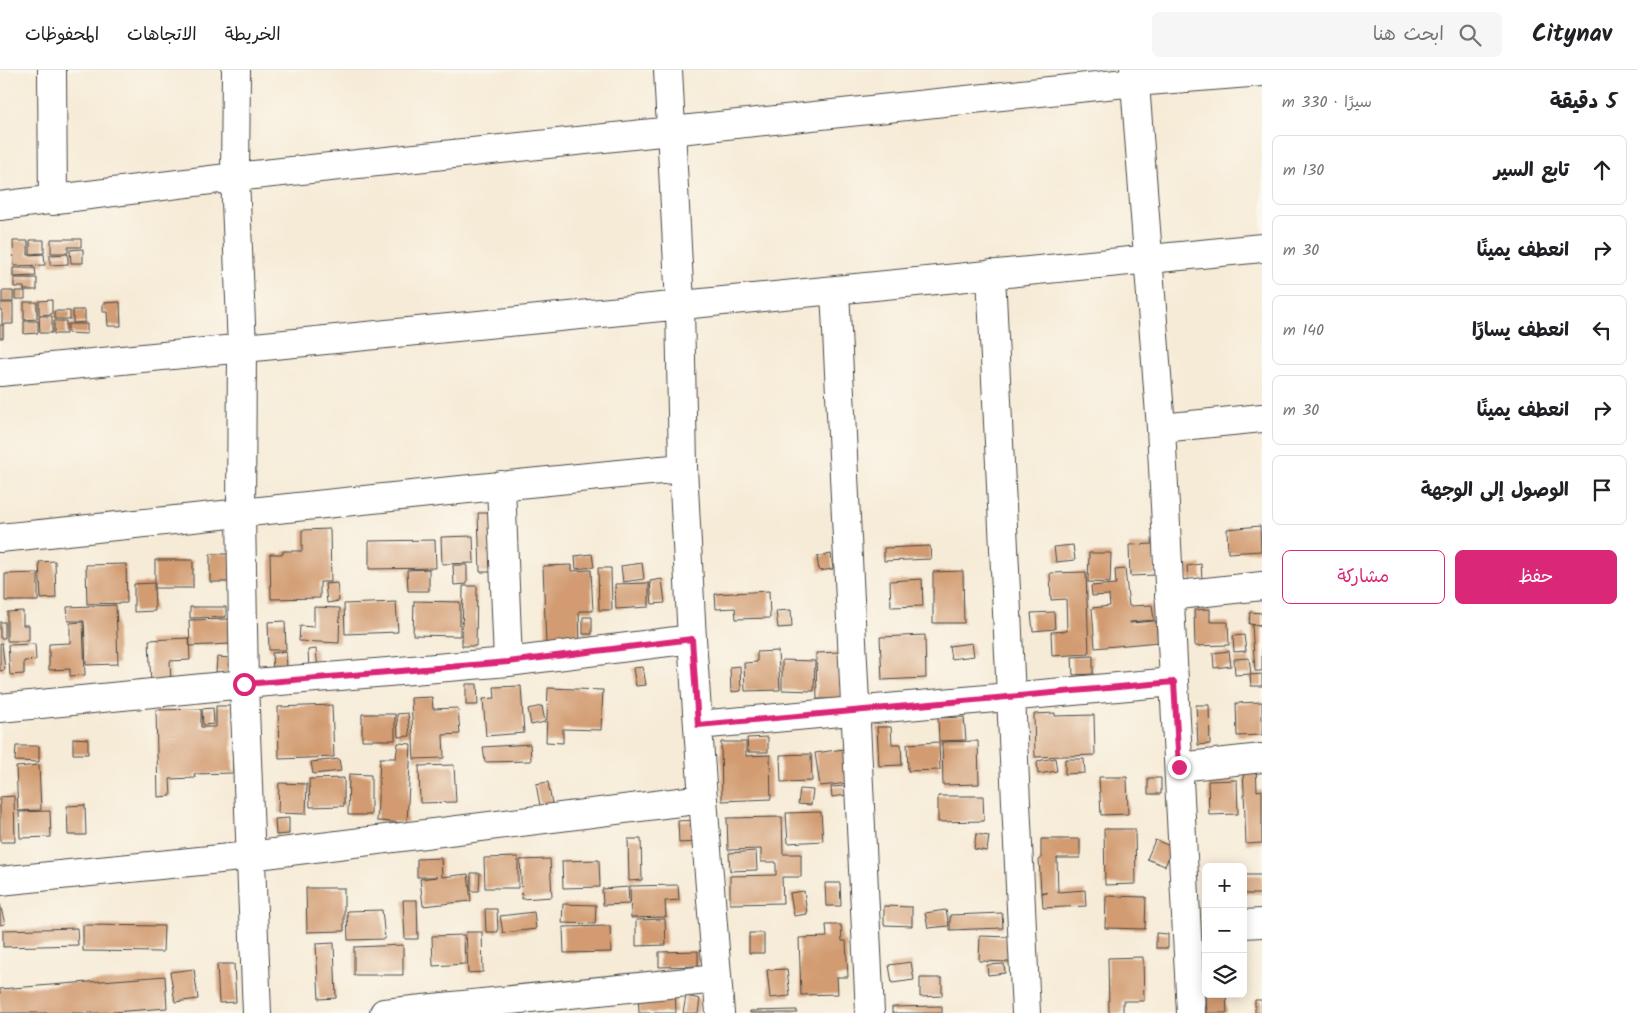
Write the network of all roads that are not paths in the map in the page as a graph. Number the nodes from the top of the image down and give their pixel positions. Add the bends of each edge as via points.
1 (52, 70) edge
2 (236, 70) edge
3 (668, 70) edge
4 (1262, 72) edge
5 (1134, 76) edge
6 (672, 130) junction
7 (235, 177) junction
8 (54, 201) junction
9 (0, 206) edge
10 (1262, 248) edge
11 (1148, 260) junction
12 (990, 274) junction
13 (835, 290) junction
14 (680, 305) junction
15 (242, 348) junction
16 (0, 372) edge
17 (1262, 418) edge
18 (1161, 428) junction
19 (683, 468) junction
20 (501, 485) junction
21 (241, 514) junction
22 (0, 538) edge
23 (1262, 586) edge
24 (1169, 596) junction
25 (692, 639) junction
26 (508, 662) junction
27 (1174, 682) junction
28 (244, 684) junction
29 (1011, 698) junction
30 (0, 708) edge
31 (856, 710) junction
32 (698, 725) junction
33 (1262, 758) edge
34 (1179, 767) junction
35 (703, 799) junction
36 (250, 856) junction
37 (0, 880) edge
38 (1262, 922) edge
39 (1247, 924) edge
40 (1196, 929) edge
41 (717, 979) junction
42 (257, 1013) edge
43 (384, 1013) edge
44 (720, 1013) edge
45 (870, 1013) edge
46 (1026, 1013) edge
47 (1191, 1013) edge

1 - 8 street
2 - 7 street
3 - 6 street
4 - 5 street
5 - 6 street
5 - 11 street
6 - 7 street
6 - 14 street
7 - 8 street
7 - 15 street
8 - 9 street
10 - 11 street
11 - 12 street
11 - 18 street
12 - 13 street
12 - 29 street
13 - 14 street
13 - 31 street
14 - 15 street
14 - 19 street
15 - 16 street
15 - 21 street
17 - 18 street
18 - 24 street
19 - 20 street
19 - 25 street
20 - 21 street
20 - 26 street
21 - 22 street
21 - 28 street
23 - 24 street
24 - 27 street
25 - 26 street
25 - 32 street
26 - 28 street
27 - 29 street
27 - 34 street
28 - 30 street
28 - 36 street
29 - 31 street
29 - 46 street
31 - 32 street
31 - 45 street
32 - 35 street
33 - 34 street
34 - 40 street
35 - 36 street
35 - 41 street
36 - 37 street
36 - 42 street
38 - 39 street
40 - 47 street
41 - 43 street
41 - 44 street

